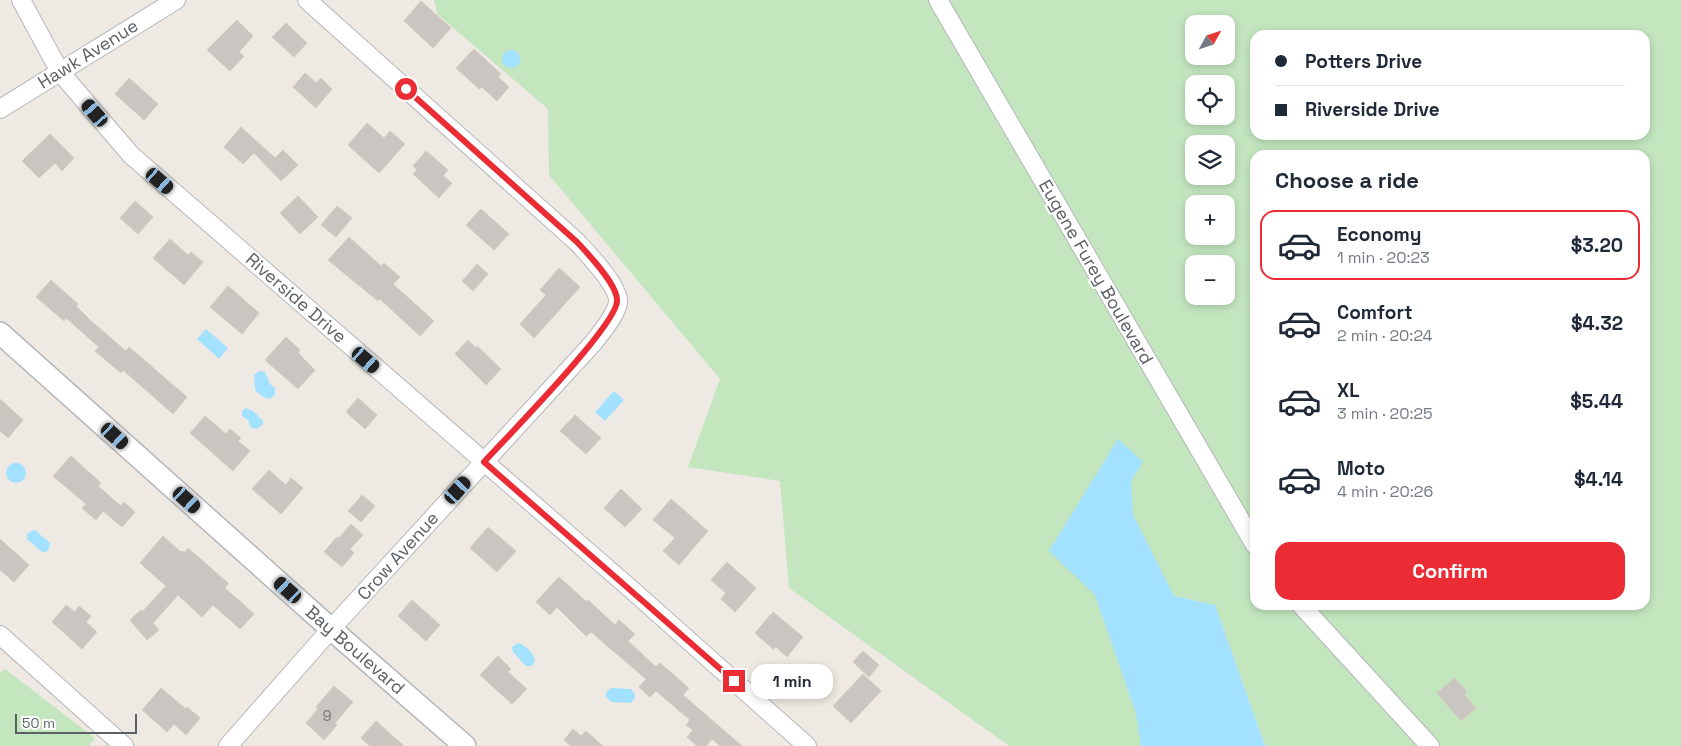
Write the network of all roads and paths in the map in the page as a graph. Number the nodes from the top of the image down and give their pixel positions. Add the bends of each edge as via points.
1 (21, 0) edge
2 (176, 0) edge
3 (306, 0) edge
4 (938, 0) edge
5 (60, 72) junction
6 (0, 109) edge
7 (0, 333) edge
8 (484, 462) junction
9 (1250, 535) edge
10 (1305, 610) edge
11 (331, 629) junction
12 (0, 635) edge
13 (124, 746) edge
14 (228, 746) edge
15 (465, 746) edge
16 (807, 746) edge
17 (1430, 746) edge

1 - 5 street, Riverside Drive
2 - 5 street, Hawk Avenue
3 - 8 street, Crow Avenue via 577,242 616,294 618,303 614,313 594,342
4 - 9 street, Eugene Furey Boulevard
5 - 6 street, Hawk Avenue
5 - 8 street, Riverside Drive via 131,155
7 - 11 street, Bay Boulevard
8 - 11 street, Crow Avenue
8 - 16 street, Riverside Drive
10 - 17 street
11 - 14 street, Crow Avenue
11 - 15 street, Bay Boulevard
12 - 13 street

